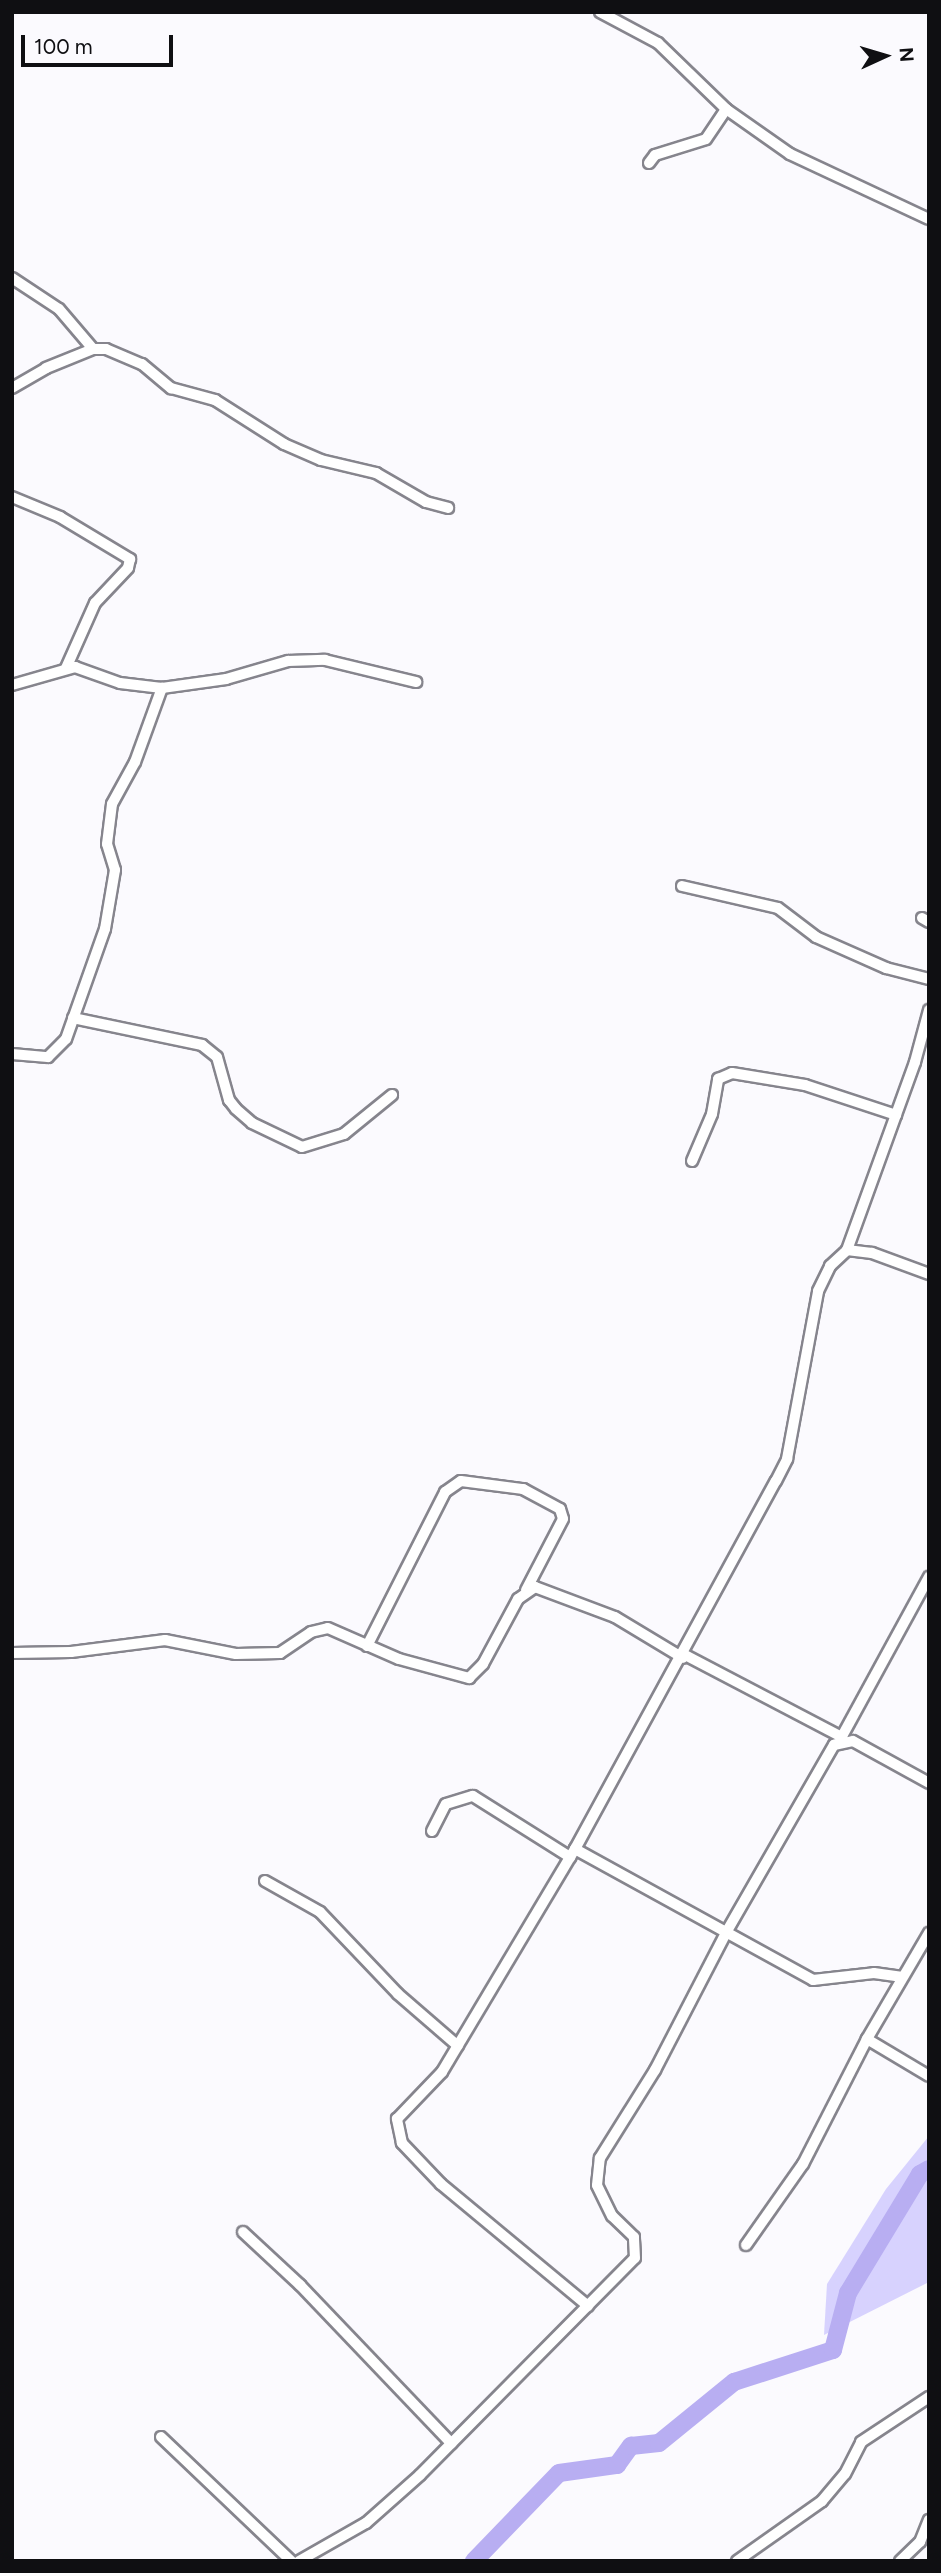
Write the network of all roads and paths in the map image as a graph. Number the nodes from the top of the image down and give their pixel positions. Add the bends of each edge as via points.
1 (600, 12) edge
2 (726, 109) junction
3 (649, 163) dead end
4 (929, 219) edge
5 (12, 278) edge
6 (93, 349) junction
7 (12, 388) edge
8 (12, 497) edge
9 (448, 508) dead end
10 (66, 668) junction
11 (416, 682) dead end
12 (12, 685) edge
13 (163, 688) junction
14 (682, 886) dead end
15 (929, 979) edge
16 (929, 1010) edge
17 (74, 1018) junction
18 (12, 1054) edge
19 (392, 1095) dead end
20 (896, 1115) junction
21 (692, 1161) dead end
22 (847, 1250) junction
23 (929, 1273) edge
24 (929, 1577) edge
25 (526, 1590) junction
26 (367, 1646) junction
27 (12, 1653) edge
28 (684, 1657) junction
29 (841, 1739) junction
30 (929, 1783) edge
31 (432, 1831) dead end
32 (573, 1853) junction
33 (265, 1881) dead end
34 (727, 1931) junction
35 (929, 1933) edge
36 (901, 1977) junction
37 (867, 2039) junction
38 (458, 2046) junction
39 (929, 2076) edge
40 (243, 2231) dead end
41 (746, 2245) dead end
42 (588, 2306) junction
43 (929, 2397) edge
44 (161, 2437) dead end
45 (451, 2443) junction
46 (929, 2520) edge
47 (290, 2561) edge
48 (299, 2561) edge
49 (737, 2561) edge
50 (900, 2561) edge

1 - 2 street via 658,43
2 - 3 street via 706,139 655,155
2 - 4 street via 790,154
5 - 6 street via 59,309
6 - 7 street
6 - 9 street via 126,355 171,388 215,400 294,449 376,473 426,502
8 - 10 street via 60,517 130,559 128,568 95,603
10 - 12 street
10 - 13 street via 75,667 120,684
11 - 13 street via 337,660 308,660
13 - 17 street via 135,762 112,804 107,845 115,870 105,929
14 - 15 street via 778,908 816,937 886,968
16 - 20 street
17 - 18 street via 66,1039 48,1057
17 - 19 street via 202,1045 217,1057 236,1109 252,1123 302,1147 344,1134
20 - 21 street via 805,1085 732,1073 718,1079 712,1114
20 - 22 street
22 - 23 street via 872,1253
22 - 28 street via 830,1266 818,1291 788,1458
24 - 29 street
25 - 26 street via 483,1664 469,1678
25 - 26 street via 563,1519 560,1509 523,1489 461,1481 445,1492
25 - 28 street via 543,1588 571,1604 615,1617
26 - 27 street via 328,1628 311,1632 281,1653 236,1654 165,1640 71,1653
28 - 29 street
28 - 32 street
29 - 30 street via 853,1741
29 - 34 street
31 - 32 street via 446,1804 472,1796
32 - 34 street
32 - 38 street
33 - 38 street via 320,1912 398,1994
34 - 36 street via 813,1980 874,1973
34 - 42 street via 655,2070 600,2158 597,2185 603,2201 634,2236 638,2253
35 - 36 street
36 - 37 street
37 - 39 street
37 - 41 street via 803,2164
38 - 42 street via 397,2119 397,2136 441,2184
40 - 45 street
42 - 45 street
43 - 49 street via 861,2442 845,2474 822,2501
44 - 47 street
45 - 48 street via 366,2523
46 - 50 street via 920,2542

